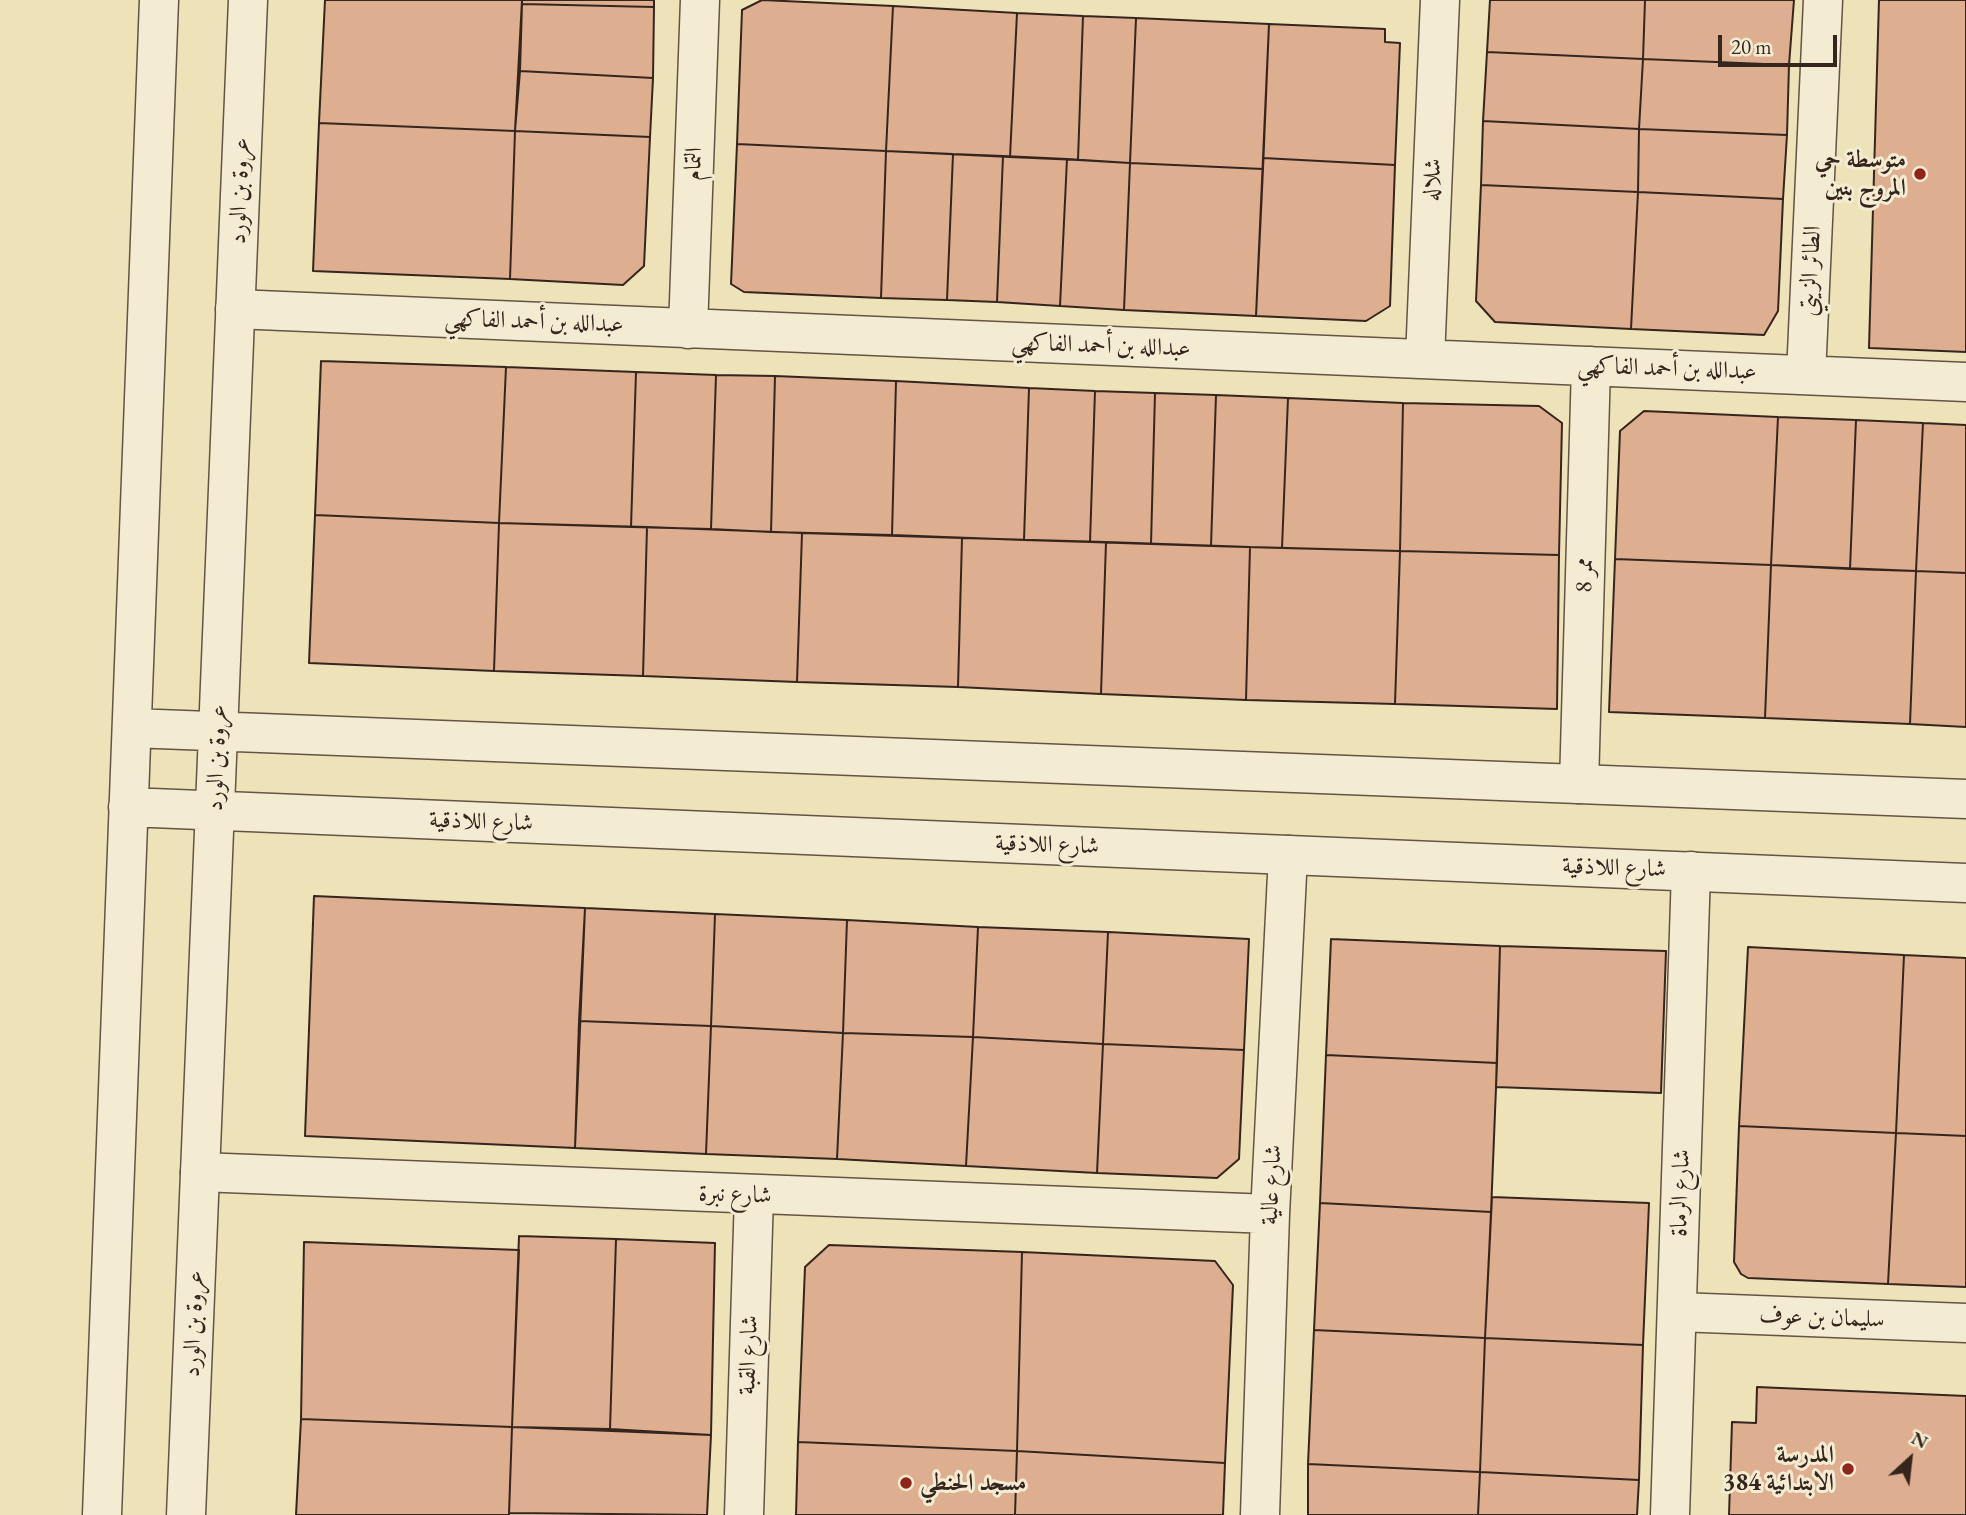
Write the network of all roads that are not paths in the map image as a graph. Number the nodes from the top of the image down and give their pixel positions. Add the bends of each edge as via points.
1 (159, 0) edge
2 (248, 0) edge
3 (700, 0) edge
4 (1440, 0) edge
5 (1823, 0) edge
6 (235, 309) junction
7 (688, 329) junction
8 (1425, 359) junction
9 (1591, 366) junction
10 (1806, 375) junction
11 (1966, 382) edge
12 (132, 728) junction
13 (218, 731) junction
14 (1579, 784) junction
15 (1966, 799) edge
16 (128, 807) junction
17 (215, 811) junction
18 (1288, 855) junction
19 (1691, 871) junction
20 (1966, 883) edge
21 (200, 1172) junction
22 (754, 1195) junction
23 (1270, 1214) junction
24 (1678, 1312) junction
25 (1966, 1323) edge
26 (102, 1515) edge
27 (186, 1515) edge
28 (744, 1515) edge
29 (1259, 1515) edge
30 (1671, 1515) edge

1 - 12 street
2 - 6 street, عروة بن الورد
3 - 7 street, التمام
4 - 8 street, شلاله
5 - 10 street, الطائر الزيتي
6 - 7 street, عبدالله بن أحمد الفاكهي
6 - 13 street, عروة بن الورد
7 - 8 street, عبدالله بن أحمد الفاكهي
8 - 9 street, عبدالله بن أحمد الفاكهي
9 - 10 street, عبدالله بن أحمد الفاكهي
9 - 14 street, ممر 8
10 - 11 street, عبدالله بن أحمد الفاكهي
12 - 13 street
12 - 16 street
13 - 14 street
13 - 17 street, عروة بن الورد
14 - 15 street
16 - 17 street, شارع اللاذقية
16 - 26 street
17 - 18 street, شارع اللاذقية
17 - 21 street, عروة بن الورد
18 - 19 street, شارع اللاذقية
18 - 23 street, شارع عالية
19 - 20 street, شارع اللاذقية
19 - 24 street, شارع الرماة
21 - 22 street, شارع نبرة
21 - 27 street, عروة بن الورد
22 - 23 street, شارع نبرة
22 - 28 street, شارع القبة
23 - 29 street, شارع عالية
24 - 25 street, سليمان بن عوف
24 - 30 street, شارع الرماة

